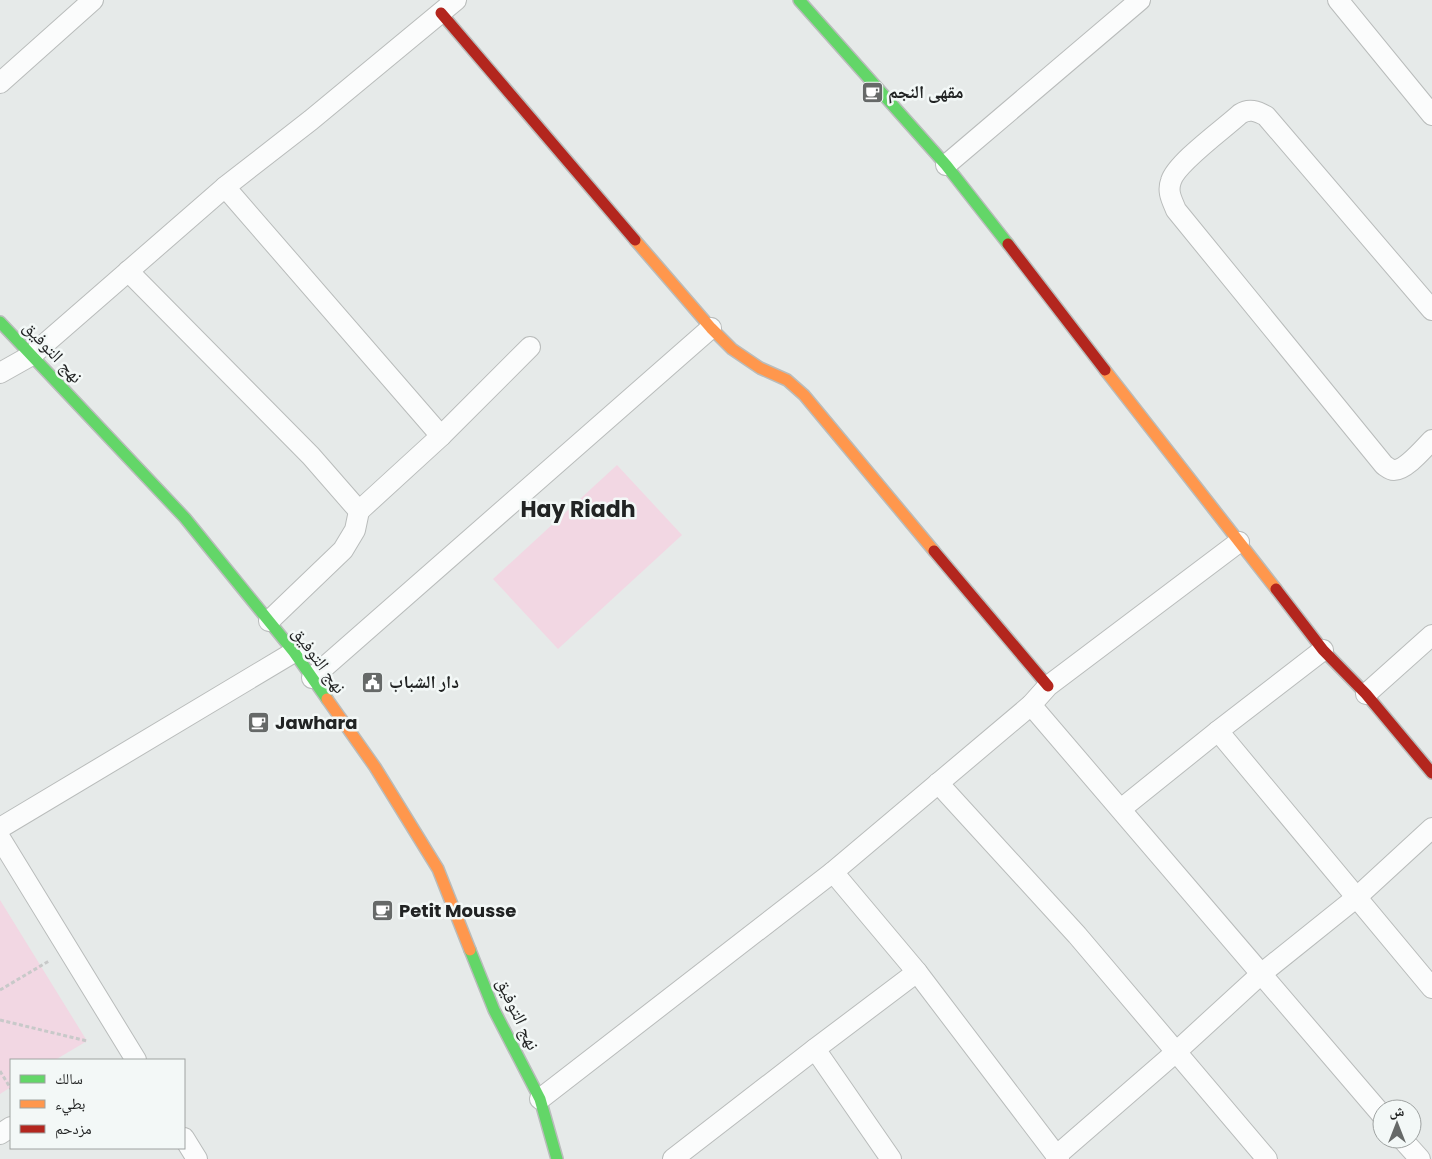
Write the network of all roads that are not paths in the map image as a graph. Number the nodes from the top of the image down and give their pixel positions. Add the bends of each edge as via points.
1 (93, 0) edge
2 (799, 0) edge
3 (1140, 0) edge
4 (1338, 0) edge
5 (449, 6) edge
6 (0, 83) edge
7 (1432, 114) edge
8 (946, 166) junction
9 (225, 187) junction
10 (128, 271) junction
11 (1432, 310) edge
12 (0, 322) edge
13 (711, 328) junction
14 (530, 347) dead end
15 (32, 355) junction
16 (0, 373) edge
17 (441, 436) junction
18 (1432, 440) edge
19 (359, 511) junction
20 (1239, 542) junction
21 (269, 621) junction
22 (1432, 635) edge
23 (1323, 650) junction
24 (294, 652) junction
25 (312, 678) junction
26 (1048, 686) junction
27 (1366, 694) junction
28 (1030, 705) junction
29 (1218, 731) junction
30 (1432, 773) edge
31 (938, 783) junction
32 (1121, 809) junction
33 (0, 828) edge
34 (1432, 828) edge
35 (0, 838) edge
36 (833, 872) junction
37 (1357, 897) junction
38 (917, 972) junction
39 (1261, 974) junction
40 (1432, 988) edge
41 (815, 1048) junction
42 (1176, 1052) junction
43 (131, 1058) edge
44 (540, 1098) junction
45 (1372, 1103) edge
46 (185, 1140) edge
47 (1411, 1149) edge
48 (881, 1155) edge
49 (1058, 1157) edge
50 (197, 1159) edge
51 (557, 1159) edge
52 (673, 1159) edge
53 (1267, 1159) edge
54 (1420, 1159) edge

1 - 6 street
2 - 8 street
3 - 8 street
4 - 7 street
5 - 9 street
5 - 13 street via 631,236
8 - 20 street
9 - 10 street
9 - 17 street
10 - 15 street
10 - 19 street via 304,449
11 - 18 street via 1266,116 1246,111 1240,114 1179,167 1171,179 1169,190 1176,210 1389,469 1403,468
12 - 15 street, نهج التوفيق
13 - 25 street
13 - 26 street via 742,357 787,380 804,395
14 - 17 street
15 - 16 street
15 - 21 street, نهج التوفيق via 184,518
17 - 19 street
19 - 21 street via 355,530 343,550
20 - 23 street
20 - 26 street
21 - 24 street, نهج التوفيق
22 - 27 street
23 - 27 street
23 - 29 street
24 - 25 street, نهج التوفيق
24 - 33 street
25 - 44 street, نهج التوفيق via 374,767 438,869 494,1010
26 - 28 street
27 - 30 street
28 - 31 street
28 - 32 street
29 - 32 street
29 - 37 street
31 - 36 street
31 - 42 street via 1077,935
32 - 39 street
34 - 37 street
35 - 43 street
36 - 38 street
36 - 44 street
37 - 39 street
37 - 40 street
38 - 41 street
38 - 49 street
39 - 42 street
39 - 45 street
41 - 48 street
41 - 52 street
42 - 49 street
42 - 53 street
44 - 51 street, نهج التوفيق
46 - 50 street
47 - 54 street

